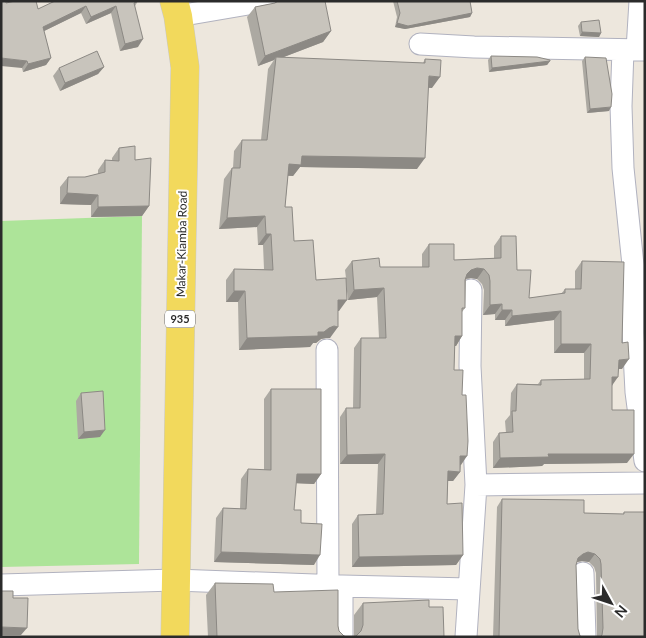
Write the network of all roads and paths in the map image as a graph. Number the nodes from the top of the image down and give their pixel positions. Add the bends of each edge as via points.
1 (266, 1) edge
2 (640, 1) edge
3 (205, 7) edge
4 (176, 9) edge
5 (420, 44) dead end
6 (635, 50) edge
7 (471, 290) dead end
8 (327, 350) dead end
9 (645, 461) edge
10 (645, 483) edge
11 (476, 485) junction
12 (583, 573) dead end
13 (175, 580) junction
14 (1, 585) edge
15 (335, 586) junction
16 (469, 589) junction
17 (175, 637) edge
18 (342, 637) edge
19 (466, 637) edge
20 (585, 637) edge

1 - 3 street
2 - 6 street
3 - 4 street
4 - 13 main road, Makar-Kiamba Road / 935 via 185,67
5 - 6 street
6 - 9 street via 621,106 623,168 633,265 636,392
7 - 11 street via 470,366
8 - 15 street
10 - 11 street
11 - 16 street
12 - 20 street
13 - 14 street
13 - 15 street
13 - 17 main road, Makar-Kiamba Road / 935
15 - 16 street
15 - 18 street
16 - 19 street

